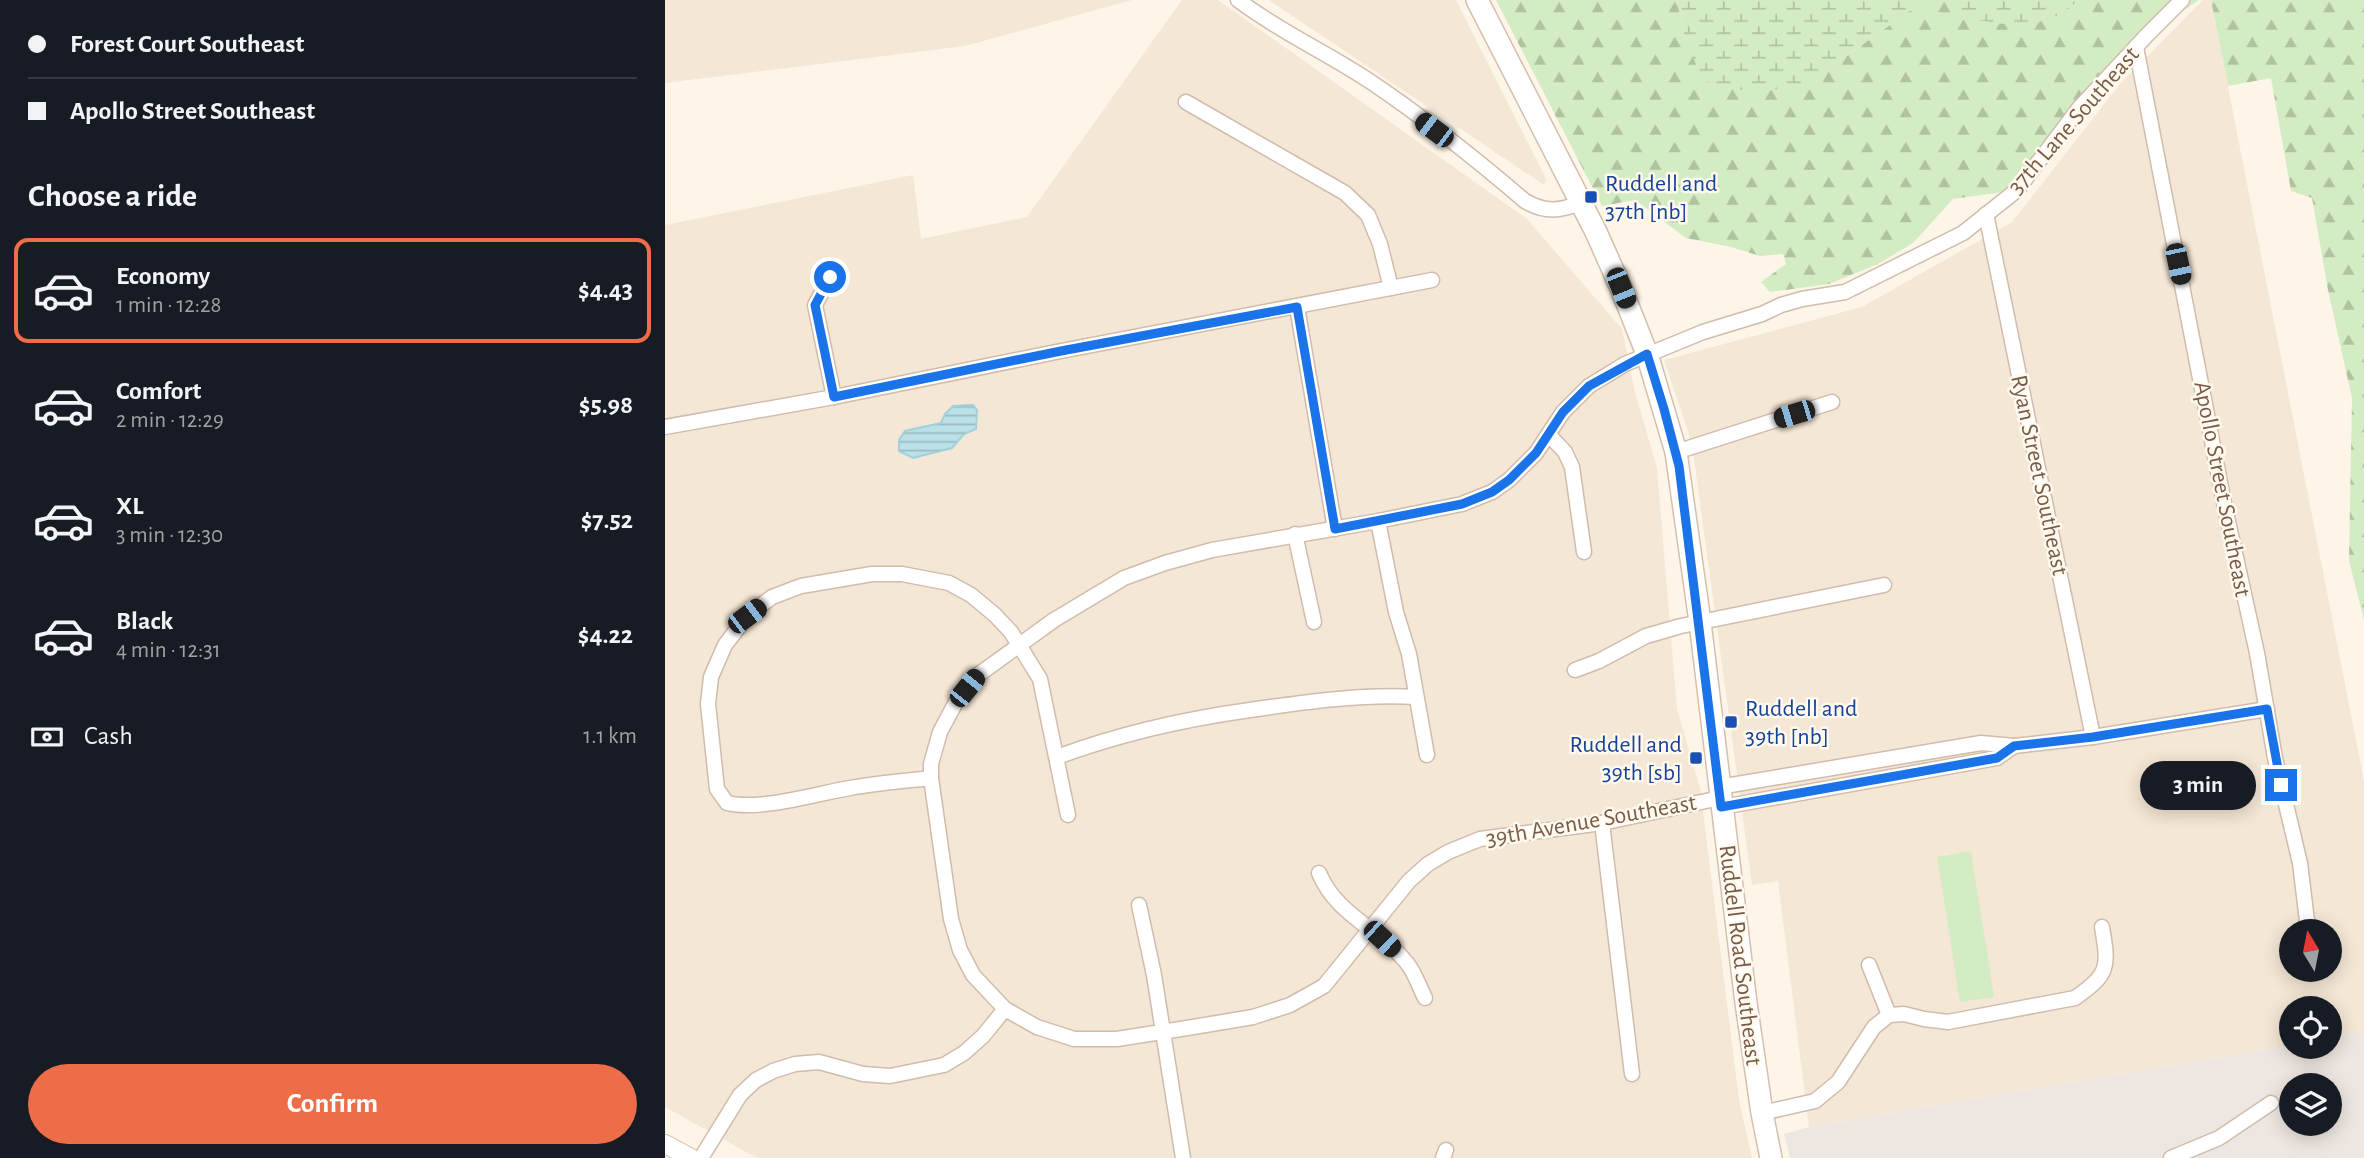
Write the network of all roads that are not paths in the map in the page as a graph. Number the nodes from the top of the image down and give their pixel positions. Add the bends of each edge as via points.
1 (1238, 0) edge
2 (1477, 0) edge
3 (2182, 0) edge
4 (2136, 47) junction
5 (1186, 102) dead end
6 (1581, 203) junction
7 (1986, 214) junction
8 (830, 277) dead end
9 (1432, 280) dead end
10 (1391, 288) junction
11 (1297, 307) junction
12 (1647, 354) junction
13 (834, 397) junction
14 (1832, 402) dead end
15 (665, 427) edge
16 (1549, 435) junction
17 (1676, 452) junction
18 (1378, 521) junction
19 (1335, 529) junction
20 (1295, 534) junction
21 (1584, 552) dead end
22 (1884, 585) dead end
23 (1314, 622) dead end
24 (1700, 622) junction
25 (1019, 645) junction
26 (1574, 670) dead end
27 (1416, 697) junction
28 (2267, 709) junction
29 (2093, 737) junction
30 (1427, 755) dead end
31 (1057, 757) junction
32 (931, 778) junction
33 (1720, 797) junction
34 (1068, 815) dead end
35 (1602, 823) junction
36 (1319, 873) dead end
37 (1139, 905) dead end
38 (2307, 919) edge
39 (2102, 927) dead end
40 (1371, 929) junction
41 (1869, 965) dead end
42 (1425, 998) dead end
43 (1005, 1009) junction
44 (1889, 1015) junction
45 (1163, 1032) junction
46 (1632, 1074) dead end
47 (2271, 1103) dead end
48 (1762, 1113) junction
49 (665, 1144) edge
50 (691, 1158) edge
51 (701, 1158) edge
52 (1183, 1158) edge
53 (1771, 1158) edge
54 (2171, 1158) edge

1 - 6 street via 1373,83 1525,201 1550,211
2 - 6 main road, Ruddell Road Southeast
3 - 4 street, 37th Lane Southeast
4 - 7 street, 37th Lane Southeast via 2080,107 2017,190
4 - 28 street, Apollo Street Southeast
5 - 10 street via 1345,193 1368,215
6 - 12 main road, Ruddell Road Southeast
7 - 12 street, 37th Lane Southeast via 1963,233 1845,292 1791,302
7 - 29 street, Ryan Street Southeast
8 - 13 street via 815,305
9 - 10 street
10 - 11 street
11 - 13 street
11 - 19 street
12 - 16 street, 37th Lane Southeast via 1589,386 1563,412
12 - 17 main road, Ruddell Road Southeast
13 - 15 street
14 - 17 street
16 - 18 street, 37th Lane Southeast via 1509,480 1492,492 1462,504
16 - 21 street via 1572,467
17 - 24 main road, Ruddell Road Southeast
18 - 19 street, 37th Lane Southeast
18 - 27 street
19 - 20 street, 37th Lane Southeast
20 - 23 street
20 - 25 street, 37th Lane Southeast via 1212,550 1124,578
22 - 24 street
24 - 26 street via 1646,636
24 - 33 main road, Ruddell Road Southeast
25 - 31 street via 1040,679
25 - 32 street, 39th Avenue Southeast via 978,675 956,702 940,732
25 - 32 street via 971,595 949,583 902,574 801,586 772,597 747,616 725,645 711,677 708,704 717,789 727,803 741,807
27 - 30 street
27 - 31 street via 1380,695 1215,714
28 - 29 street, 39th Avenue Southeast
28 - 38 street, Apollo Street Southeast via 2300,863
29 - 33 street, 39th Avenue Southeast via 2014,746 1980,743
31 - 34 street
32 - 43 street, 39th Avenue Southeast via 945,884 960,950 973,975
33 - 35 street, 39th Avenue Southeast
33 - 48 main road, Ruddell Road Southeast
35 - 40 street, 39th Avenue Southeast via 1480,839 1448,852 1409,880
35 - 46 street
36 - 40 street via 1340,907
37 - 45 street
39 - 44 street via 2108,956 2104,972 2075,998 1948,1023
40 - 42 street via 1407,963
40 - 45 street, 39th Avenue Southeast via 1324,986 1290,1005 1253,1017
41 - 44 street
43 - 45 street, 39th Avenue Southeast via 1037,1027 1075,1039
43 - 51 street via 983,1036 944,1065 890,1076 819,1062 773,1071 740,1095
44 - 48 street via 1874,1027 1838,1082 1815,1101
45 - 52 street
47 - 54 street via 2220,1138
48 - 53 main road, Ruddell Road Southeast
49 - 50 street

